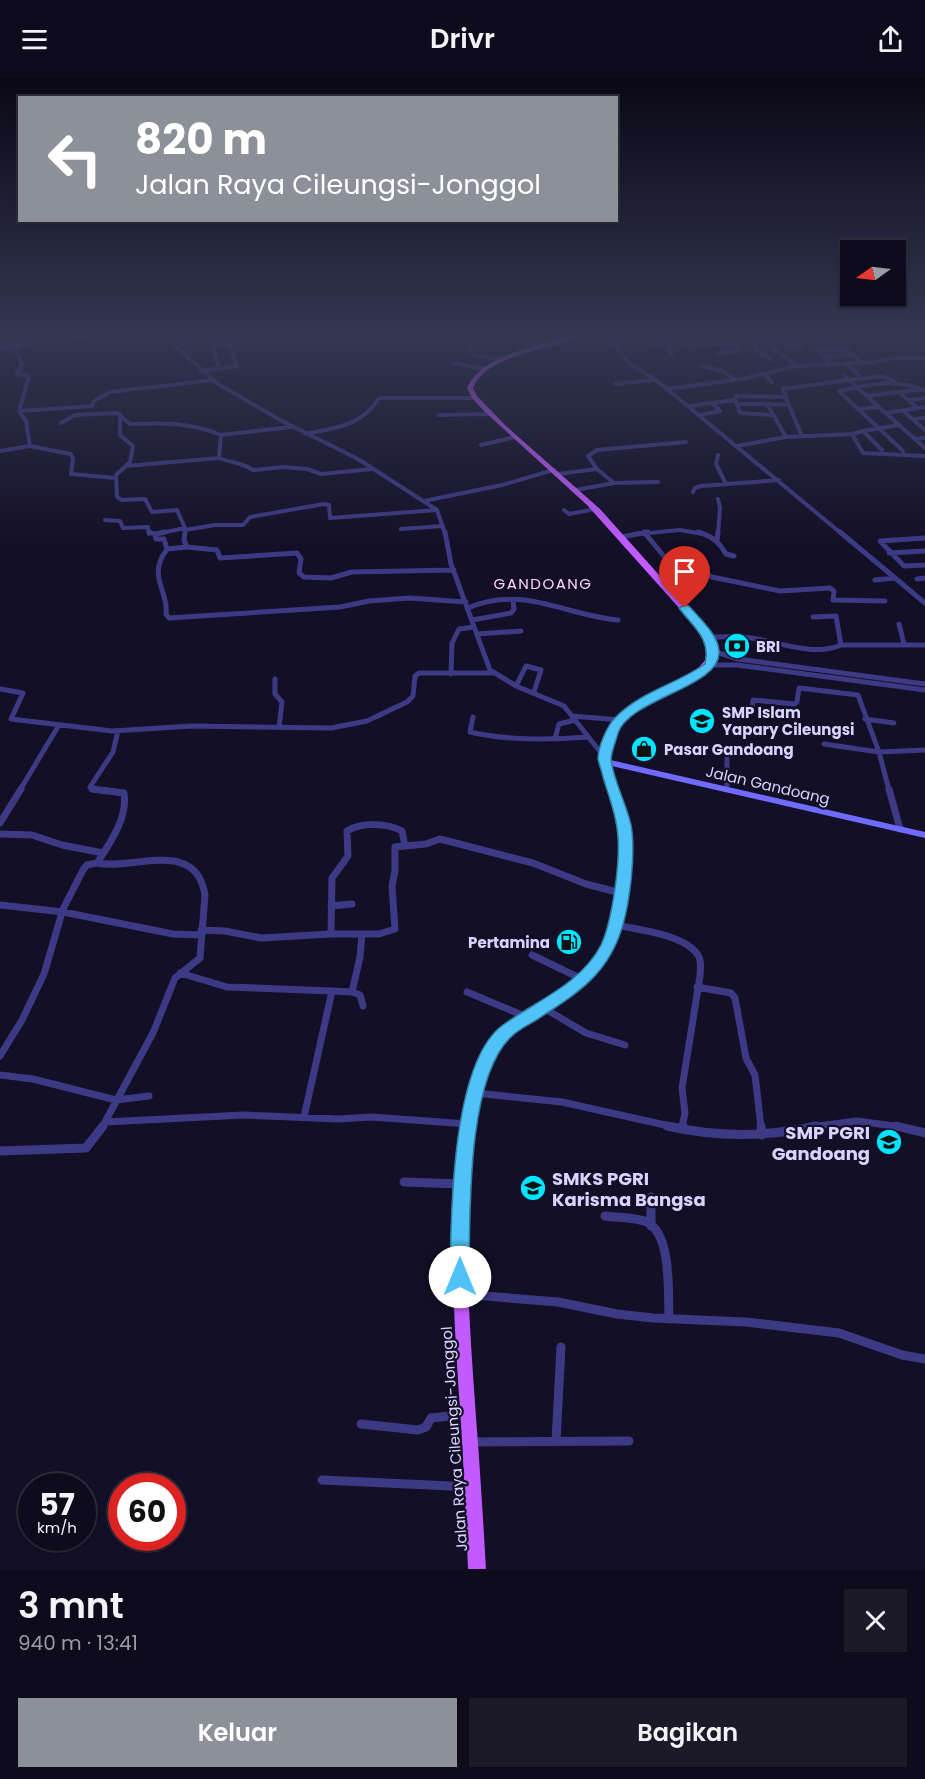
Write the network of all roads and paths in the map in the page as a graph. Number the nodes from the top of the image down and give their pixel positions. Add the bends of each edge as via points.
1 (689, 406) edge
2 (20, 407) edge
3 (87, 407) edge
4 (258, 407) edge
5 (375, 407) edge
6 (483, 407) edge
7 (716, 407) edge
8 (738, 407) edge
9 (768, 407) edge
10 (790, 407) edge
11 (856, 407) edge
12 (879, 407) joint
13 (925, 407) edge
14 (918, 408) joint
15 (61, 409) junction
16 (859, 409) junction
17 (19, 411) junction
18 (903, 411) junction
19 (886, 413) junction
20 (120, 414) junction
21 (490, 414) junction
22 (439, 415) dead end
23 (700, 415) junction
24 (771, 415) junction
25 (925, 418) edge
26 (913, 419) junction
27 (899, 425) junction
28 (292, 427) junction
29 (879, 428) junction
30 (924, 428) edge
31 (863, 430) junction
32 (305, 434) junction
33 (221, 435) junction
34 (852, 435) junction
35 (802, 436) junction
36 (515, 437) junction
37 (786, 437) junction
38 (925, 438) edge
39 (915, 439) junction
40 (686, 442) dead end
41 (481, 445) dead end
42 (30, 446) junction
43 (737, 446) junction
44 (925, 448) edge
45 (882, 450) dead end
46 (0, 451) edge
47 (903, 451) dead end
48 (718, 455) dead end
49 (925, 456) edge
50 (219, 458) junction
51 (125, 466) junction
52 (373, 469) junction
53 (597, 469) junction
54 (556, 472) junction
55 (116, 478) junction
56 (779, 480) junction
57 (658, 482) dead end
58 (614, 483) junction
59 (726, 484) junction
60 (576, 490) junction
61 (693, 492) dead end
62 (718, 499) dead end
63 (424, 501) junction
64 (595, 508) junction
65 (437, 510) junction
66 (564, 510) dead end
67 (105, 520) dead end
68 (443, 526) junction
69 (185, 529) junction
70 (401, 529) dead end
71 (644, 532) junction
72 (155, 534) junction
73 (925, 535) edge
74 (621, 537) junction
75 (717, 540) junction
76 (187, 547) junction
77 (166, 549) junction
78 (925, 551) edge
79 (889, 553) junction
80 (734, 556) dead end
81 (925, 565) edge
82 (454, 570) junction
83 (895, 578) junction
84 (925, 578) edge
85 (917, 579) dead end
86 (875, 580) dead end
87 (833, 600) junction
88 (513, 601) junction
89 (885, 601) dead end
90 (466, 602) junction
91 (925, 603) edge
92 (468, 608) junction
93 (836, 616) junction
94 (813, 617) dead end
95 (472, 620) junction
96 (618, 620) dead end
97 (899, 624) dead end
98 (474, 627) junction
99 (521, 631) dead end
100 (477, 634) junction
101 (708, 637) junction
102 (904, 644) junction
103 (841, 645) junction
104 (925, 645) edge
105 (713, 651) junction
106 (728, 655) junction
107 (727, 664) junction
108 (710, 665) junction
109 (452, 674) junction
110 (494, 674) junction
111 (829, 674) junction
112 (275, 679) dead end
113 (925, 684) edge
114 (516, 686) junction
115 (915, 686) junction
116 (0, 689) edge
117 (925, 690) edge
118 (534, 692) junction
119 (743, 708) dead end
120 (472, 717) dead end
121 (574, 718) junction
122 (865, 719) junction
123 (620, 720) junction
124 (894, 723) dead end
125 (59, 724) junction
126 (279, 727) junction
127 (118, 731) junction
128 (588, 737) junction
129 (555, 739) junction
130 (824, 744) dead end
131 (925, 750) edge
132 (727, 752) dead end
133 (879, 752) junction
134 (605, 760) junction
135 (728, 789) junction
136 (0, 823) edge
137 (900, 829) junction
138 (0, 834) edge
139 (925, 835) edge
140 (405, 846) junction
141 (103, 853) junction
142 (97, 863) junction
143 (621, 893) junction
144 (352, 904) dead end
145 (0, 905) edge
146 (331, 906) junction
147 (63, 912) junction
148 (615, 926) junction
149 (201, 932) junction
150 (331, 934) junction
151 (362, 934) junction
152 (532, 955) dead end
153 (180, 973) junction
154 (583, 979) junction
155 (697, 987) junction
156 (332, 991) junction
157 (352, 992) junction
158 (467, 992) dead end
159 (363, 1006) dead end
160 (542, 1007) junction
161 (527, 1017) junction
162 (625, 1045) dead end
163 (0, 1056) edge
164 (0, 1075) edge
165 (475, 1093) junction
166 (149, 1096) dead end
167 (116, 1100) junction
168 (304, 1117) junction
169 (105, 1122) junction
170 (469, 1124) junction
171 (682, 1129) junction
172 (925, 1133) edge
173 (762, 1135) junction
174 (0, 1151) edge
175 (404, 1182) dead end
176 (461, 1184) junction
177 (651, 1197) dead end
178 (605, 1216) dead end
179 (651, 1226) junction
180 (460, 1294) junction
181 (669, 1319) junction
182 (561, 1347) dead end
183 (925, 1359) edge
184 (468, 1414) junction
185 (361, 1424) dead end
186 (556, 1441) junction
187 (629, 1441) dead end
188 (470, 1442) junction
189 (322, 1480) dead end
190 (472, 1487) junction
191 (477, 1569) edge

1 - 23 street
2 - 17 street
3 - 15 street
4 - 28 street
5 - 32 street via 373,412 344,427
6 - 21 main road
7 - 23 street via 720,411
8 - 24 street via 740,413
9 - 24 street
10 - 35 street
11 - 16 street
12 - 16 street
12 - 19 street
13 - 14 street
14 - 18 street
15 - 17 street
15 - 20 street via 61,423 75,415
16 - 29 street
17 - 42 street via 26,421
18 - 19 street
18 - 26 street
19 - 27 street
20 - 33 street via 130,424 199,426
20 - 51 street via 120,435 133,446 131,461
21 - 22 street
21 - 36 main road
23 - 43 street
24 - 37 street
25 - 26 street
26 - 30 street
27 - 29 street
27 - 39 street
28 - 32 street
28 - 33 street
29 - 31 street
29 - 47 street
31 - 34 street
31 - 45 street
32 - 52 street
33 - 50 street
34 - 35 street
34 - 49 street via 863,453
35 - 37 street
36 - 41 street
36 - 54 main road
37 - 43 street
38 - 39 street
39 - 44 street
40 - 53 street via 597,450 588,456
42 - 46 street
42 - 55 street via 71,454 71,474
43 - 56 street
48 - 59 street via 717,464
50 - 51 street
50 - 52 street via 243,463 253,470 277,467 321,474
51 - 55 street
52 - 63 street
53 - 54 street
53 - 58 street
54 - 60 main road
54 - 63 street
55 - 69 street via 119,498 145,499 152,512 176,510
56 - 59 street
56 - 83 street
57 - 58 street
58 - 60 street
59 - 61 street via 695,488
60 - 64 main road
62 - 75 street
63 - 65 street
64 - 66 street via 569,514
64 - 74 main road
65 - 68 street
65 - 69 street via 330,518 329,505 324,504 250,517 243,525
67 - 72 street via 120,522 123,528 147,527 149,534
68 - 70 street
68 - 82 street
69 - 72 street
69 - 76 street
71 - 74 street
71 - 75 street via 696,531
71 - 87 street via 667,560 705,565 705,573 710,576 780,591 830,588 834,591
72 - 77 street via 156,539 164,539
73 - 79 street via 880,541
74 - 101 main road
75 - 80 street via 726,554
76 - 77 street
76 - 82 street via 217,549 220,558 297,553 301,559 299,573 304,577
77 - 90 street via 159,562 159,573 169,618 340,607 409,598
78 - 79 street
79 - 81 street via 904,566
82 - 90 street
83 - 86 street
83 - 91 street
84 - 85 street
87 - 89 street
87 - 93 street
88 - 92 street via 486,600
88 - 95 street via 511,613
88 - 96 street via 549,603
90 - 92 street
92 - 95 street
93 - 94 street
93 - 103 street
95 - 98 street
97 - 102 street
98 - 100 street
98 - 109 street via 459,629 453,639
99 - 100 street
100 - 110 street
101 - 103 street via 749,638 830,649
101 - 105 main road
102 - 103 street
102 - 104 street
105 - 106 street
105 - 108 main road
106 - 107 street
106 - 111 street
107 - 108 street
107 - 111 street
108 - 123 main road
109 - 110 street
109 - 126 street via 419,672 413,696 407,702 367,720 331,728
110 - 114 street
111 - 115 street
112 - 126 street via 275,694 282,702
113 - 115 street
114 - 118 street
114 - 118 street via 526,666 541,669
115 - 117 street
116 - 125 street via 23,693 11,719
118 - 121 street via 564,706
119 - 122 street via 752,708 753,700 794,704 797,690 803,688 858,695
120 - 129 street via 472,733
121 - 123 street
121 - 128 street
121 - 129 street via 559,724
122 - 124 street
122 - 133 street
123 - 134 main road via 613,729
125 - 127 street
125 - 136 street
126 - 127 street via 192,726
127 - 141 street via 113,752 90,783 94,790 126,795 120,821
128 - 129 street
128 - 134 street
130 - 133 street
131 - 133 street
132 - 135 street
133 - 137 street
134 - 135 street, Jalan Gandoang
134 - 143 main road, Jalan Raya Cileungsi-Jonggol via 625,832
135 - 137 street, Jalan Gandoang
137 - 139 street, Jalan Gandoang
138 - 141 street via 32,835
140 - 143 street via 452,840
140 - 146 street via 400,828 349,828 348,856 332,878
140 - 151 street via 394,849 396,927 386,933
141 - 142 street
142 - 147 street via 83,870
142 - 149 street via 120,866 163,859 194,870 205,890
143 - 148 main road, Jalan Raya Cileungsi-Jonggol
144 - 146 street
145 - 147 street
146 - 150 street
147 - 149 street via 166,933
147 - 163 street via 44,974
148 - 154 main road, Jalan Raya Cileungsi-Jonggol via 607,948
148 - 155 street via 676,940 693,949 701,963
149 - 150 street via 225,931 261,938
149 - 153 street via 198,961
150 - 151 street
151 - 157 street
152 - 154 street
153 - 156 street via 227,987
153 - 167 street via 169,988 153,1033
154 - 160 main road, Jalan Raya Cileungsi-Jonggol
155 - 171 street via 682,1088
155 - 173 street via 731,993 735,998 743,1048 754,1075
156 - 157 street
156 - 168 street
157 - 159 street via 360,995
158 - 161 street
160 - 161 main road, Jalan Raya Cileungsi-Jonggol
160 - 162 street via 586,1033
161 - 165 main road, Jalan Raya Cileungsi-Jonggol via 506,1031 489,1052
164 - 167 street via 52,1083
165 - 170 main road, Jalan Raya Cileungsi-Jonggol
165 - 171 street via 562,1102
166 - 167 street
167 - 169 street
168 - 169 street via 195,1116
168 - 170 street
169 - 174 street via 86,1148
170 - 176 main road, Jalan Raya Cileungsi-Jonggol
171 - 173 street
172 - 173 street via 857,1121
175 - 176 street
176 - 180 main road, Jalan Raya Cileungsi-Jonggol
177 - 179 street
178 - 179 street
179 - 181 street via 664,1254
180 - 181 street via 558,1302 616,1314
180 - 184 main road, Jalan Raya Cileungsi-Jonggol
181 - 183 street via 746,1322 839,1333
182 - 186 street
184 - 185 street via 431,1418 426,1427 418,1430
184 - 188 main road, Jalan Raya Cileungsi-Jonggol
186 - 187 street
186 - 188 street
188 - 190 main road, Jalan Raya Cileungsi-Jonggol
189 - 190 street
190 - 191 main road, Jalan Raya Cileungsi-Jonggol

